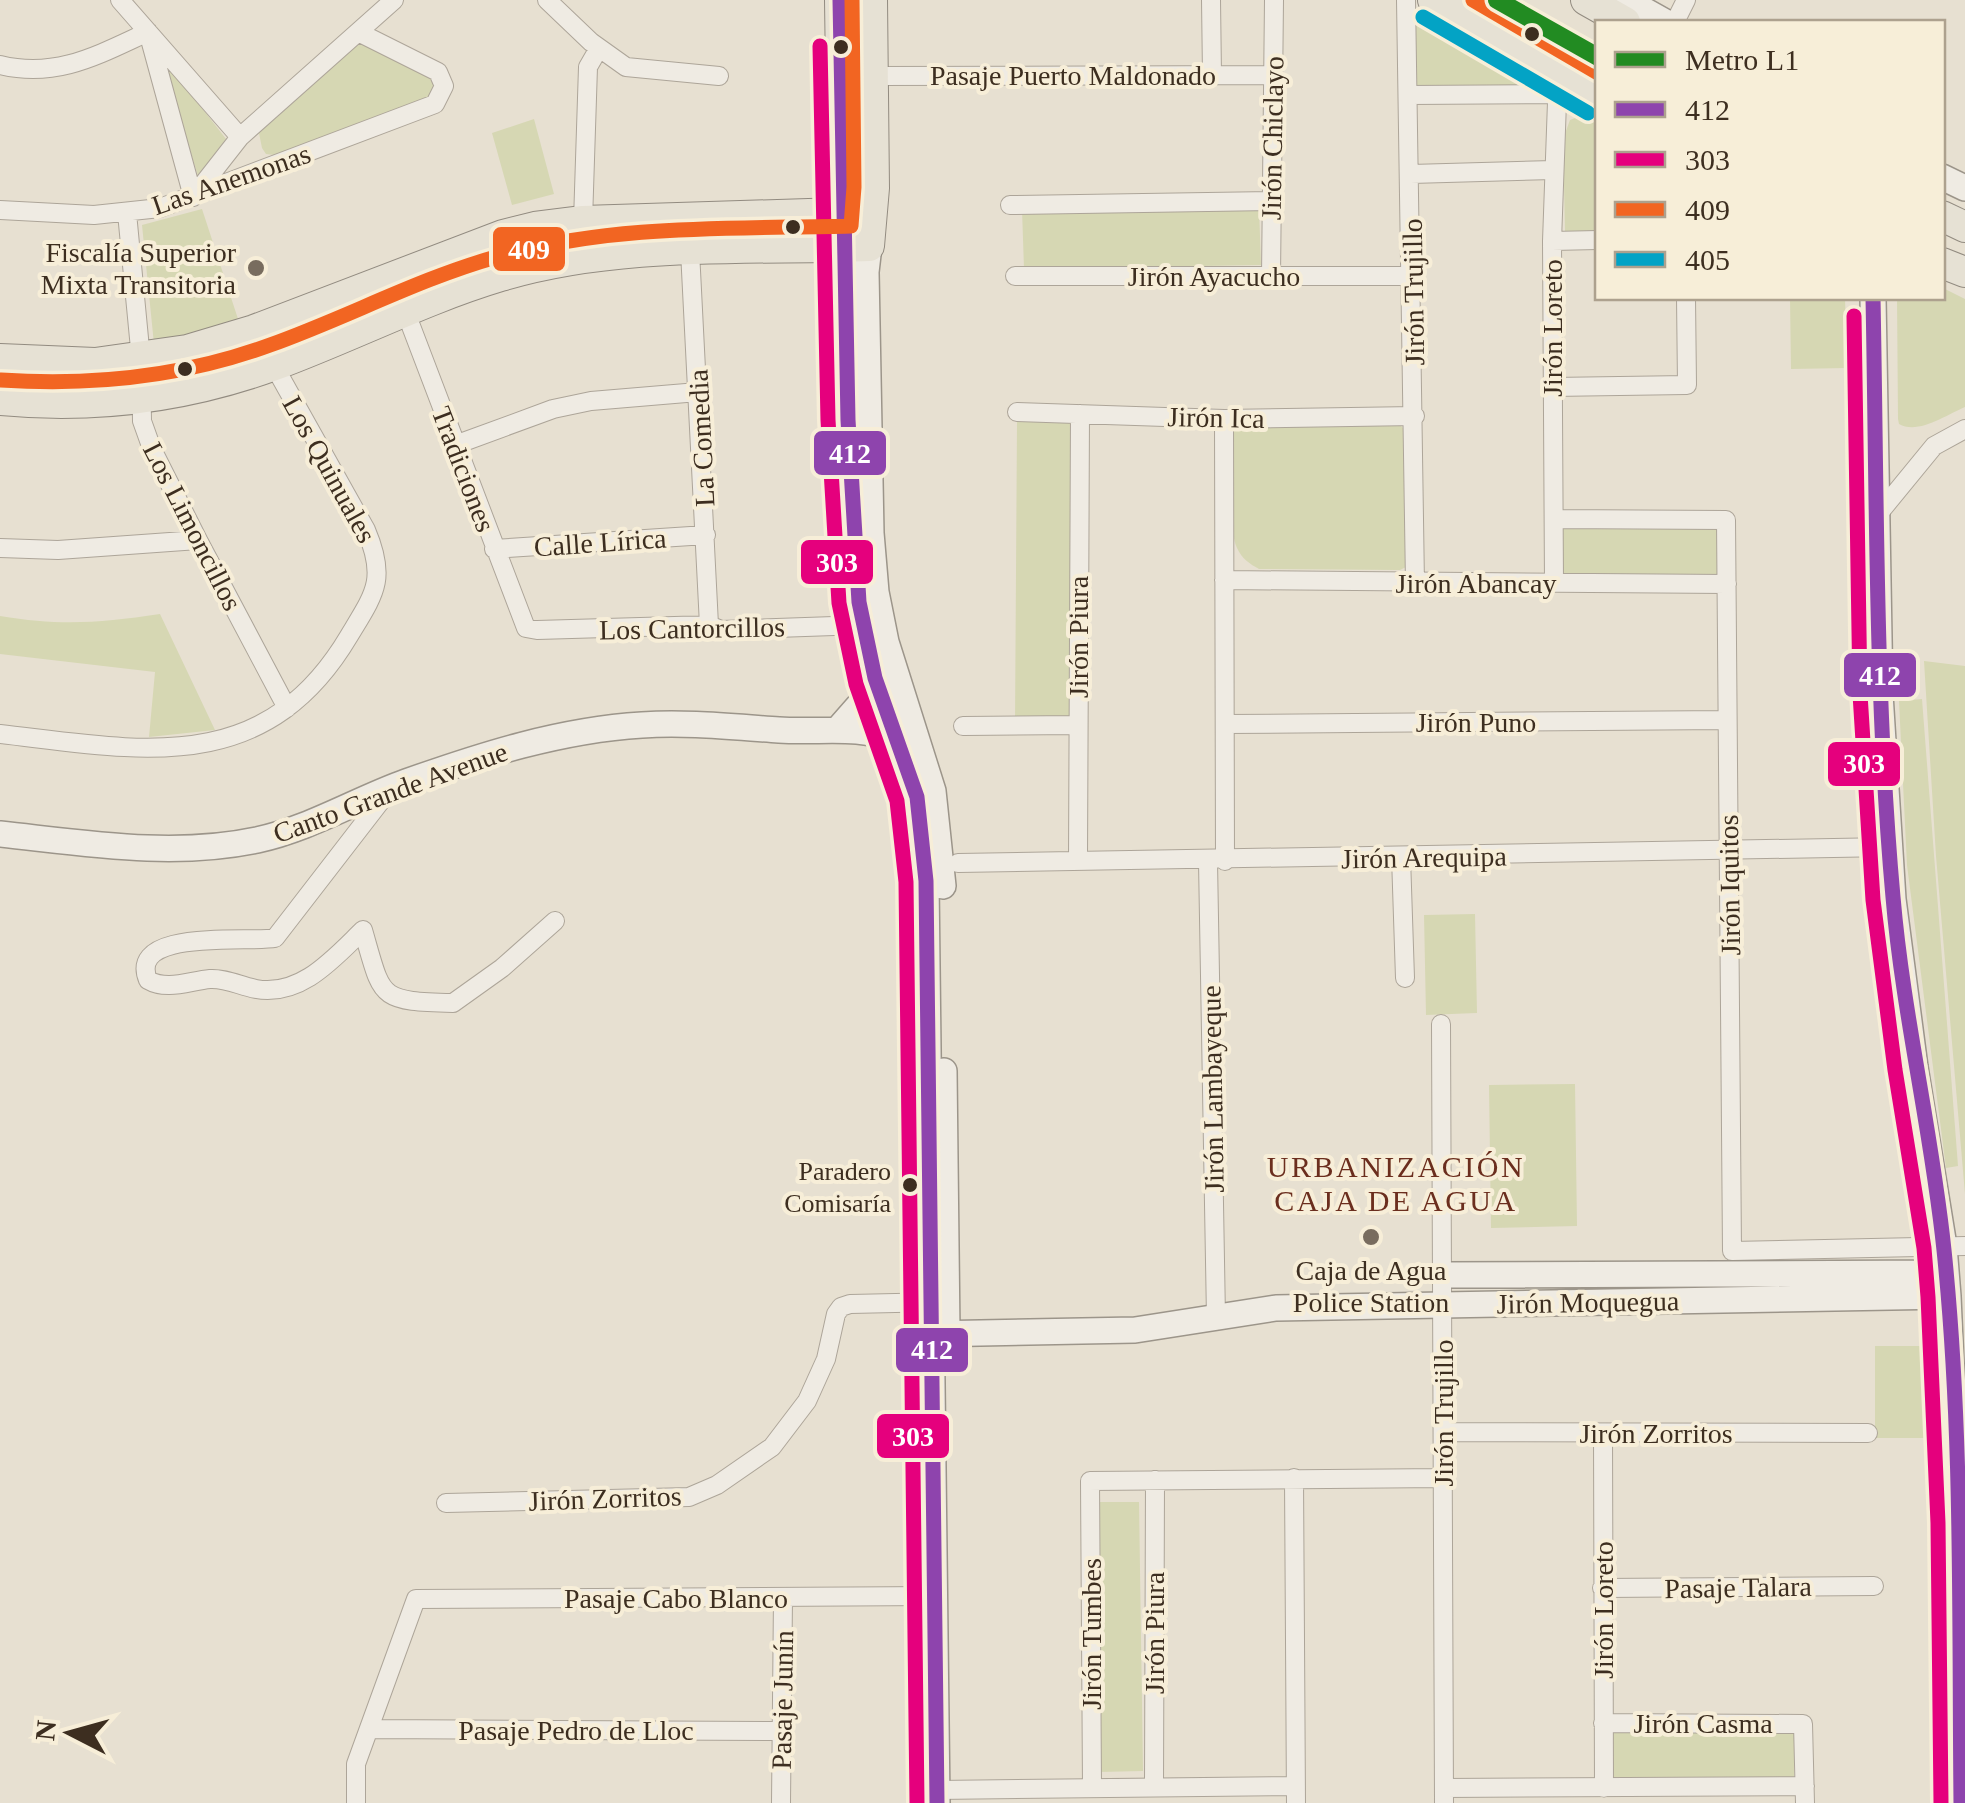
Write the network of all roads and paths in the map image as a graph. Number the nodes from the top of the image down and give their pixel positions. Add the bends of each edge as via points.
1 (120, 0) edge
2 (394, 0) edge
3 (547, 0) edge
4 (840, 0) edge
5 (872, 0) edge
6 (1211, 0) edge
7 (1274, 0) edge
8 (1406, 0) edge
9 (1432, 0) edge
10 (1586, 0) edge
11 (1626, 0) edge
12 (1621, 20) edge
13 (1661, 20) edge
14 (148, 32) junction
15 (358, 32) junction
16 (599, 48) junction
17 (0, 65) edge
18 (1212, 74) junction
19 (1273, 74) junction
20 (719, 76) dead end
21 (872, 76) junction
22 (1557, 84) junction
23 (1409, 95) junction
24 (1595, 95) edge
25 (240, 137) junction
26 (1553, 170) junction
27 (1410, 174) junction
28 (194, 198) junction
29 (1271, 201) junction
30 (1010, 206) dead end
31 (0, 210) edge
32 (127, 213) junction
33 (857, 213) junction
34 (583, 221) junction
35 (1552, 240) junction
36 (1595, 240) edge
37 (856, 246) junction
38 (690, 250) junction
39 (1015, 276) dead end
40 (1270, 276) junction
41 (1412, 276) junction
42 (1686, 300) edge
43 (1873, 300) edge
44 (406, 313) junction
45 (254, 330) junction
46 (0, 359) edge
47 (141, 359) junction
48 (272, 366) junction
49 (1552, 387) junction
50 (698, 392) junction
51 (139, 399) junction
52 (0, 400) edge
53 (1017, 412) dead end
54 (1080, 414) junction
55 (1415, 416) junction
56 (1224, 418) junction
57 (1965, 429) edge
58 (454, 445) junction
59 (1875, 518) junction
60 (1554, 519) junction
61 (706, 535) junction
62 (198, 540) junction
63 (0, 548) edge
64 (494, 549) junction
65 (1224, 580) junction
66 (1554, 583) junction
67 (1416, 584) junction
68 (1727, 584) junction
69 (523, 624) joint
70 (710, 625) junction
71 (863, 625) junction
72 (884, 673) junction
73 (287, 708) junction
74 (1727, 720) junction
75 (1225, 724) junction
76 (963, 726) dead end
77 (1078, 726) junction
78 (839, 728) junction
79 (0, 734) edge
80 (898, 741) junction
81 (390, 788) junction
82 (0, 834) edge
83 (1890, 847) junction
84 (1730, 851) junction
85 (1401, 857) junction
86 (1078, 860) junction
87 (1217, 860) junction
88 (958, 863) dead end
89 (555, 921) dead end
90 (1404, 978) dead end
91 (1441, 1024) dead end
92 (1955, 1246) edge
93 (1443, 1274) junction
94 (1947, 1284) junction
95 (938, 1302) junction
96 (1443, 1304) junction
97 (1216, 1318) junction
98 (937, 1342) junction
99 (1443, 1432) junction
100 (1603, 1433) junction
101 (1868, 1433) dead end
102 (1294, 1478) junction
103 (1443, 1478) junction
104 (1154, 1480) junction
105 (446, 1503) dead end
106 (1874, 1586) dead end
107 (1602, 1588) junction
108 (936, 1596) junction
109 (783, 1597) junction
110 (1962, 1669) edge
111 (1604, 1722) junction
112 (370, 1729) junction
113 (782, 1731) junction
114 (1154, 1786) junction
115 (1092, 1787) junction
116 (1604, 1788) junction
117 (1805, 1794) edge
118 (1296, 1795) edge
119 (937, 1796) edge
120 (1444, 1796) edge
121 (356, 1803) edge
122 (781, 1803) edge
123 (1961, 1803) edge

1 - 14 street
2 - 15 street
3 - 16 street
4 - 33 main road
5 - 21 main road
6 - 18 street
7 - 19 street, Jirón Chiclayo
8 - 23 street, Jirón Trujillo
9 - 22 main road
10 - 12 main road
11 - 13 main road
14 - 17 street via 59,69
14 - 25 street
14 - 28 street
15 - 25 street
15 - 28 street, Las Anemonas via 438,72 444,86 435,104
16 - 20 street via 626,67
16 - 34 street via 588,67
18 - 19 street, Pasaje Puerto Maldonado
18 - 21 street, Pasaje Puerto Maldonado
19 - 29 street, Jirón Chiclayo
21 - 33 main road
22 - 23 street
22 - 24 main road
22 - 26 street, Jirón Loreto
23 - 27 street, Jirón Trujillo
25 - 28 street
26 - 27 street
26 - 35 street, Jirón Loreto
27 - 41 street, Jirón Trujillo
28 - 32 street, Las Anemonas
29 - 30 street
29 - 40 street, Jirón Chiclayo
31 - 32 street, Las Anemonas
32 - 47 street, Los Limoncillos
33 - 34 main road
33 - 37 main road
34 - 45 main road via 503,234
35 - 36 street
35 - 49 street, Jirón Loreto
37 - 38 main road
37 - 71 main road via 851,490
37 - 72 main road via 866,272 871,533
38 - 44 main road via 547,264
38 - 50 street, La Comedia
39 - 40 street, Jirón Ayacucho
40 - 41 street, Jirón Ayacucho
41 - 55 street, Jirón Trujillo
42 - 49 street via 1687,385
43 - 59 main road
44 - 48 main road
44 - 58 street, Tradiciones
45 - 47 main road
45 - 48 street, Los Quinuales
46 - 47 main road
47 - 51 street, Los Limoncillos
48 - 51 main road
48 - 73 street, Los Quinuales via 378,557 368,606 340,651
49 - 60 street, Jirón Loreto
50 - 58 street via 591,401
50 - 61 street, La Comedia
51 - 52 main road
51 - 62 street, Los Limoncillos via 152,449
53 - 54 street, Jirón Ica
54 - 56 street, Jirón Ica
54 - 77 street, Jirón Piura
55 - 56 street, Jirón Ica
55 - 67 street, Jirón Trujillo
56 - 65 street, Jirón Lambayeque
57 - 59 street via 1934,446
58 - 64 street, Tradiciones
59 - 83 main road
60 - 66 street, Jirón Loreto
60 - 68 street, Jirón Iquitos via 1726,520
61 - 64 street, Calle Lírica
61 - 70 street, La Comedia
62 - 63 street
62 - 73 street, Los Limoncillos
64 - 69 street, Tradiciones
65 - 67 street, Jirón Abancay
65 - 75 street, Jirón Lambayeque
66 - 67 street, Jirón Abancay
66 - 68 street, Jirón Abancay
68 - 74 street, Jirón Iquitos
69 - 70 street, Los Cantorcillos via 536,630
70 - 71 street, Los Cantorcillos
71 - 72 main road
72 - 78 main road
72 - 80 main road
72 - 95 main road via 928,772 940,842
73 - 79 street, Los Quinuales via 250,730 177,748
74 - 75 street, Jirón Puno
74 - 84 street, Jirón Iquitos
75 - 87 street, Jirón Lambayeque
76 - 77 street
77 - 86 street, Jirón Piura
78 - 80 main road, Canto Grande Avenue
78 - 81 main road, Canto Grande Avenue via 677,724 596,730 504,750
80 - 95 main road via 917,798 926,881
81 - 82 main road, Canto Grande Avenue via 288,831 222,846 145,848
81 - 89 street via 275,938 192,941 159,950 146,960 148,980 162,986 214,979 256,989 292,986 324,968 363,930 380,987 394,997 452,1004
83 - 84 street, Jirón Arequipa
83 - 92 main road via 1915,1067
84 - 85 street, Jirón Arequipa
84 - 92 street, Jirón Iquitos via 1732,1251
85 - 87 street, Jirón Arequipa
85 - 90 street
86 - 87 street, Jirón Arequipa
86 - 88 street, Jirón Arequipa
87 - 97 street, Jirón Lambayeque
91 - 93 street, Jirón Trujillo
92 - 94 main road
93 - 94 main road, Jirón Moquegua
93 - 96 street, Jirón Trujillo
94 - 96 main road, Jirón Moquegua
94 - 110 main road
95 - 98 main road
95 - 105 street, Jirón Zorritos via 841,1307 807,1401 772,1446 704,1492
96 - 97 main road, Jirón Moquegua via 1276,1308
96 - 99 street, Jirón Trujillo
97 - 98 main road, Jirón Moquegua via 1135,1330
98 - 108 main road
99 - 100 street, Jirón Zorritos
99 - 103 street, Jirón Trujillo
100 - 101 street, Jirón Zorritos
100 - 107 street, Jirón Loreto
102 - 103 street
102 - 104 street
102 - 118 street
103 - 120 street, Jirón Trujillo
104 - 114 street, Jirón Piura
104 - 115 street, Jirón Tumbes via 1090,1481
106 - 107 street, Pasaje Talara
107 - 111 street, Jirón Loreto
108 - 109 street, Pasaje Cabo Blanco
108 - 119 main road
109 - 112 street, Pasaje Cabo Blanco via 416,1599
109 - 113 street, Pasaje Junín
110 - 123 main road
111 - 116 street, Jirón Loreto
111 - 117 street, Jirón Casma via 1803,1724
112 - 113 street, Pasaje Pedro de Lloc
112 - 121 street via 356,1764
113 - 122 street, Pasaje Junín
114 - 115 street
114 - 118 street
115 - 119 street
116 - 117 street
116 - 120 street

